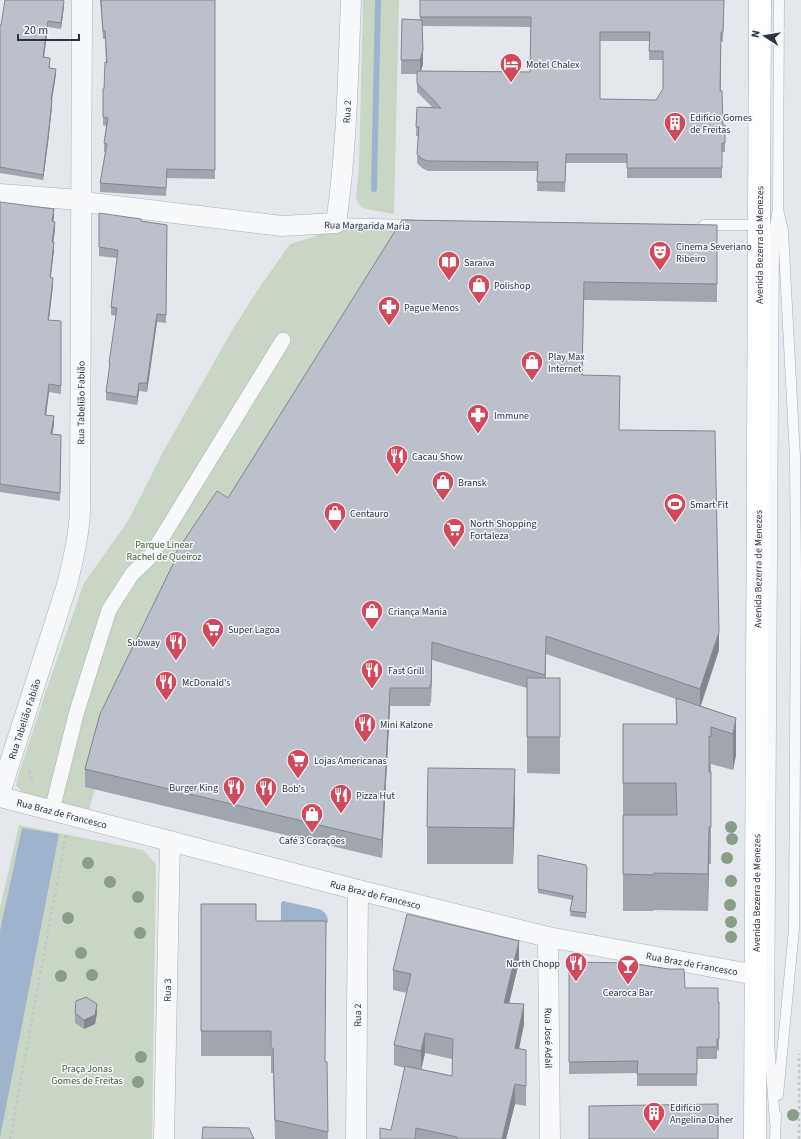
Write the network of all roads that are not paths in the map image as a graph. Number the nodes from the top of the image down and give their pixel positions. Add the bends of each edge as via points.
1 (82, 0) edge
2 (351, 0) edge
3 (760, 0) edge
4 (779, 0) edge
5 (0, 194) edge
6 (80, 200) junction
7 (778, 209) junction
8 (336, 223) junction
9 (421, 225) edge
10 (691, 225) edge
11 (760, 225) junction
12 (283, 340) dead end
13 (0, 794) edge
14 (0, 797) edge
15 (60, 813) junction
16 (170, 841) junction
17 (358, 890) junction
18 (548, 937) junction
19 (756, 975) junction
20 (775, 1122) junction
21 (164, 1139) edge
22 (356, 1139) edge
23 (550, 1139) edge
24 (755, 1139) edge
25 (775, 1139) edge

1 - 6 street, Rua Tabelião Fabião
2 - 8 street, Rua 2 via 347,108
3 - 11 main road, Avenida Bezerra de Menezes
4 - 7 lane, Avenida Bezerra de Menezes
5 - 6 street, Rua Margarida Maria
6 - 8 street, Rua Margarida Maria via 282,226
6 - 13 street, Rua Tabelião Fabião via 79,531 67,585
7 - 20 lane, Avenida Bezerra de Menezes via 774,232 768,1035
7 - 20 lane, Avenida Bezerra de Menezes via 783,231 795,457 796,618 794,929
8 - 9 lane, Rua Margarida Maria
10 - 11 lane
11 - 19 main road, Avenida Bezerra de Menezes
12 - 15 street via 150,557 132,574 109,610 78,711
14 - 15 street, Rua Braz de Francesco
15 - 16 street, Rua Braz de Francesco
16 - 17 street, Rua Braz de Francesco
16 - 21 street, Rua 3
17 - 18 street, Rua Braz de Francesco
17 - 22 street, Rua 2
18 - 19 street, Rua Braz de Francesco
18 - 23 street, Rua José Adail
19 - 24 main road, Avenida Bezerra de Menezes
20 - 25 lane, Avenida Bezerra de Menezes

